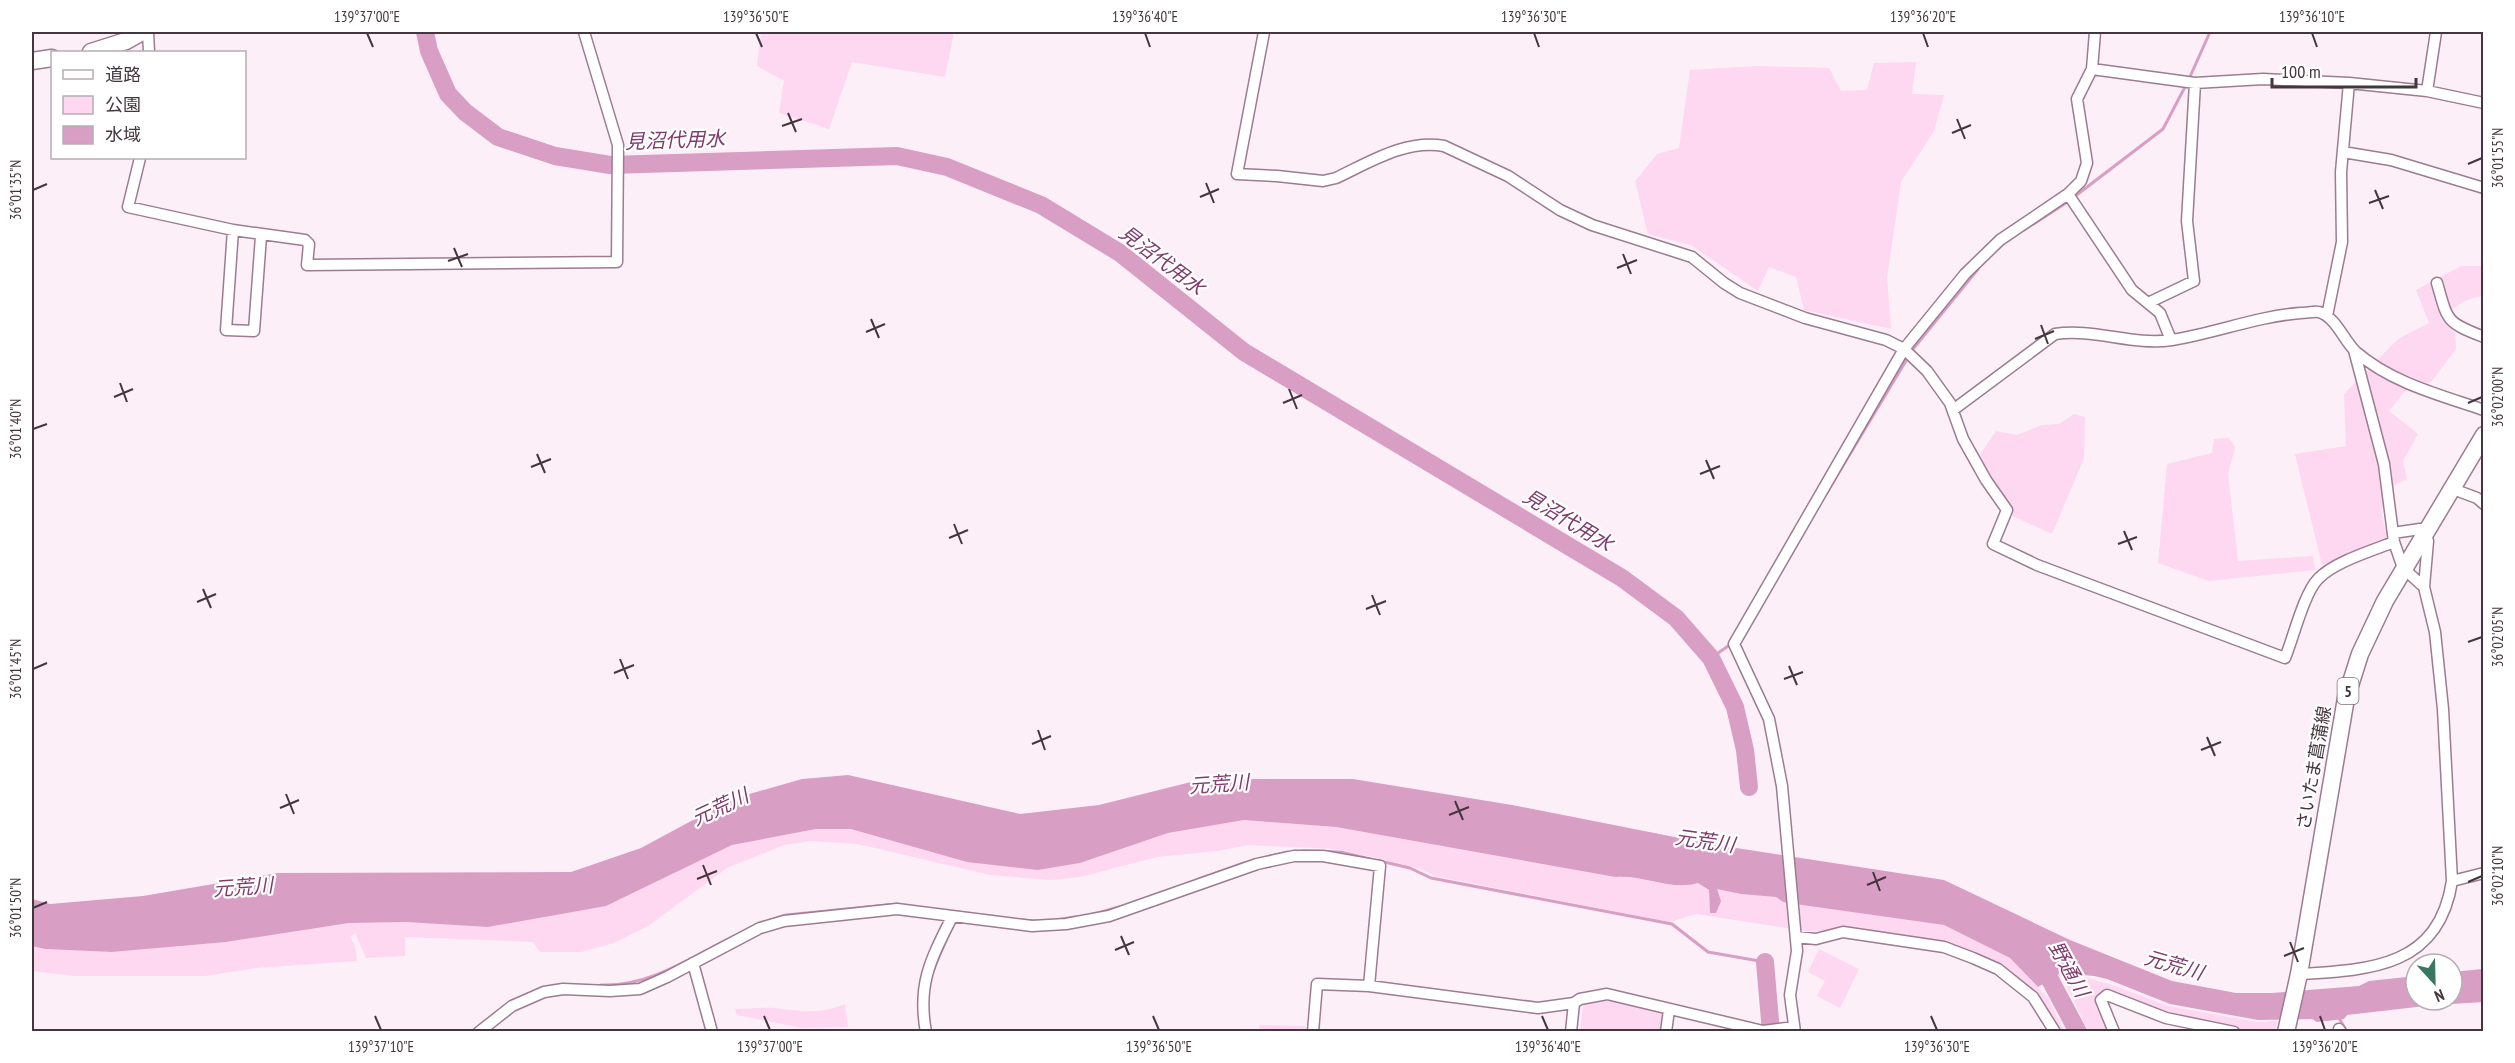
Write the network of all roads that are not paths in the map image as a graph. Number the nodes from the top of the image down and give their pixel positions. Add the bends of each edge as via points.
1 (142, 32) edge
2 (148, 32) edge
3 (584, 32) edge
4 (1264, 32) edge
5 (2095, 32) edge
6 (2436, 32) edge
7 (94, 51) edge
8 (149, 51) edge
9 (51, 58) edge
10 (32, 61) edge
11 (2092, 69) junction
12 (2195, 83) junction
13 (2349, 83) junction
14 (2427, 91) junction
15 (2484, 103) edge
16 (2343, 152) junction
17 (140, 159) edge
18 (2484, 188) edge
19 (2068, 194) junction
20 (233, 230) junction
21 (261, 236) junction
22 (2437, 283) dead end
23 (2148, 303) junction
24 (2327, 316) junction
25 (2484, 337) edge
26 (2171, 340) junction
27 (1904, 349) junction
28 (2354, 350) junction
29 (2484, 410) edge
30 (1953, 411) junction
31 (2484, 435) edge
32 (2453, 489) junction
33 (2484, 504) edge
34 (2425, 532) junction
35 (2393, 537) junction
36 (2403, 568) junction
37 (2424, 587) junction
38 (2484, 873) edge
39 (2451, 881) junction
40 (952, 917) junction
41 (1795, 934) junction
42 (693, 963) junction
43 (2299, 976) junction
44 (1369, 986) junction
45 (1574, 1003) junction
46 (1669, 1010) junction
47 (1794, 1029) edge
48 (1750, 1030) edge
49 (479, 1032) edge
50 (712, 1032) edge
51 (926, 1032) edge
52 (1313, 1032) edge
53 (1571, 1032) edge
54 (1666, 1032) edge
55 (1763, 1032) edge
56 (2055, 1032) edge
57 (2115, 1032) edge
58 (2234, 1032) edge
59 (2286, 1032) edge

1 - 7 main road
2 - 8 street
3 - 21 street via 617,139 617,262 307,265 309,244 305,240
4 - 27 street via 1237,174 1323,181 1411,145 1444,146 1508,176 1560,210 1592,225 1692,257 1740,293
5 - 11 street
6 - 14 street
9 - 10 main road
11 - 12 street
11 - 19 street via 2078,93 2076,105 2087,163 2081,181
12 - 13 street via 2263,79
12 - 23 street via 2187,221 2194,281
13 - 14 street
13 - 16 street
14 - 15 street
16 - 18 street via 2391,160
16 - 24 street via 2342,242
17 - 20 street via 128,207
19 - 23 street via 2132,290
19 - 27 street via 2000,240 1965,274
20 - 21 street
20 - 21 street via 225,330 254,331
22 - 25 street via 2449,318 2456,326
23 - 26 street via 2160,313
24 - 26 street via 2318,312 2286,314
24 - 28 street
26 - 30 street via 2152,342 2075,331 2055,334
27 - 30 street via 1927,371
27 - 41 street via 1734,644 1769,719 1782,786
28 - 29 street via 2377,368 2409,384
28 - 35 street via 2384,464
30 - 35 street via 1969,450 2007,510 1993,544 2037,565 2285,658 2317,580
31 - 32 main road, さいたま菖蒲線 / 5
32 - 33 street
32 - 34 main road, さいたま菖蒲線 / 5
34 - 35 street via 2420,529
34 - 36 main road, さいたま菖蒲線 / 5
34 - 37 street via 2428,541
35 - 36 street
36 - 37 street
36 - 43 main road, さいたま菖蒲線 / 5 via 2372,627 2346,698
37 - 39 street via 2435,632 2443,709
38 - 39 street
39 - 43 street via 2442,915 2416,950 2368,969
40 - 42 street via 897,909 784,921 760,928
40 - 44 street via 1032,926 1066,924 1109,916 1257,864 1294,856 1349,858 1380,866
40 - 51 street via 928,963 923,985
41 - 47 street via 1796,962 1790,995
41 - 56 street via 1816,939 1843,932 1944,947 1998,969 2033,997
42 - 49 street via 640,989 544,992 512,1006
42 - 50 street
43 - 59 main road, さいたま菖蒲線 / 5
44 - 45 street via 1538,1008
44 - 52 street via 1317,984
45 - 46 street via 1607,994
45 - 53 street
46 - 48 street
46 - 54 street
47 - 55 street
48 - 55 street
57 - 58 street via 2101,1000 2107,995 2166,1018

